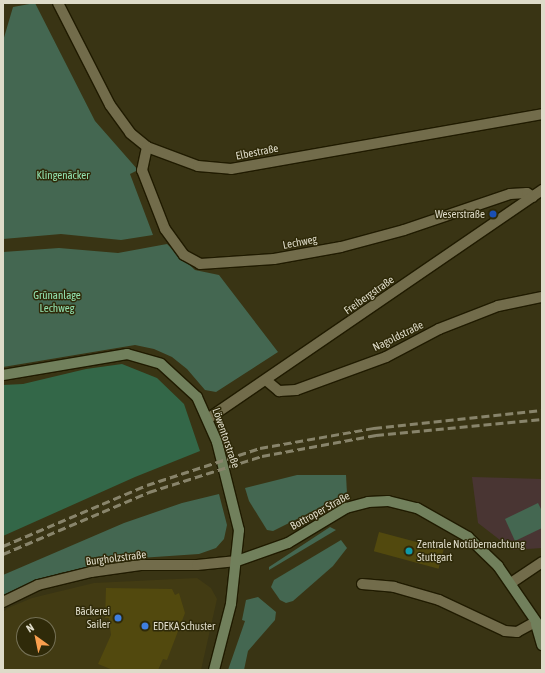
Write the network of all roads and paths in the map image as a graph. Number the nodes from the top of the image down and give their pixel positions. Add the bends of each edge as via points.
1 (63, 4) edge
2 (542, 114) edge
3 (147, 147) junction
4 (542, 190) edge
5 (533, 197) junction
6 (542, 297) edge
7 (3, 375) edge
8 (267, 381) junction
9 (209, 418) junction
10 (236, 561) junction
11 (542, 562) edge
12 (511, 583) junction
13 (362, 584) dead end
14 (3, 602) edge
15 (538, 626) edge
16 (542, 645) edge
17 (214, 670) edge

1 - 3 street, Elbestraße via 110,105 130,133
2 - 3 street, Elbestraße via 231,169 198,166
3 - 5 street, Lechweg via 142,170 165,229 184,255 200,264 274,259 333,248 404,230 510,194 527,193
4 - 5 street, Freibergstraße
5 - 8 street, Freibergstraße
6 - 8 street, Nagoldstraße via 498,306 439,329 386,357 296,390 279,391
7 - 9 main road, Löwentorstraße via 127,354 161,364 176,374 197,397
8 - 9 street, Freibergstraße
9 - 10 main road, Löwentorstraße via 238,521
10 - 12 main road, Bottroper Straße via 288,543 346,508 368,502 388,501 417,508 468,536
10 - 14 street, Burgholzstraße via 141,566 92,572 38,585
10 - 17 main road, Löwentorstraße via 231,604
11 - 12 street
12 - 15 main road, Bottroper Straße
13 - 15 street via 394,587 439,600 505,631 517,632
15 - 16 main road, Bottroper Straße

